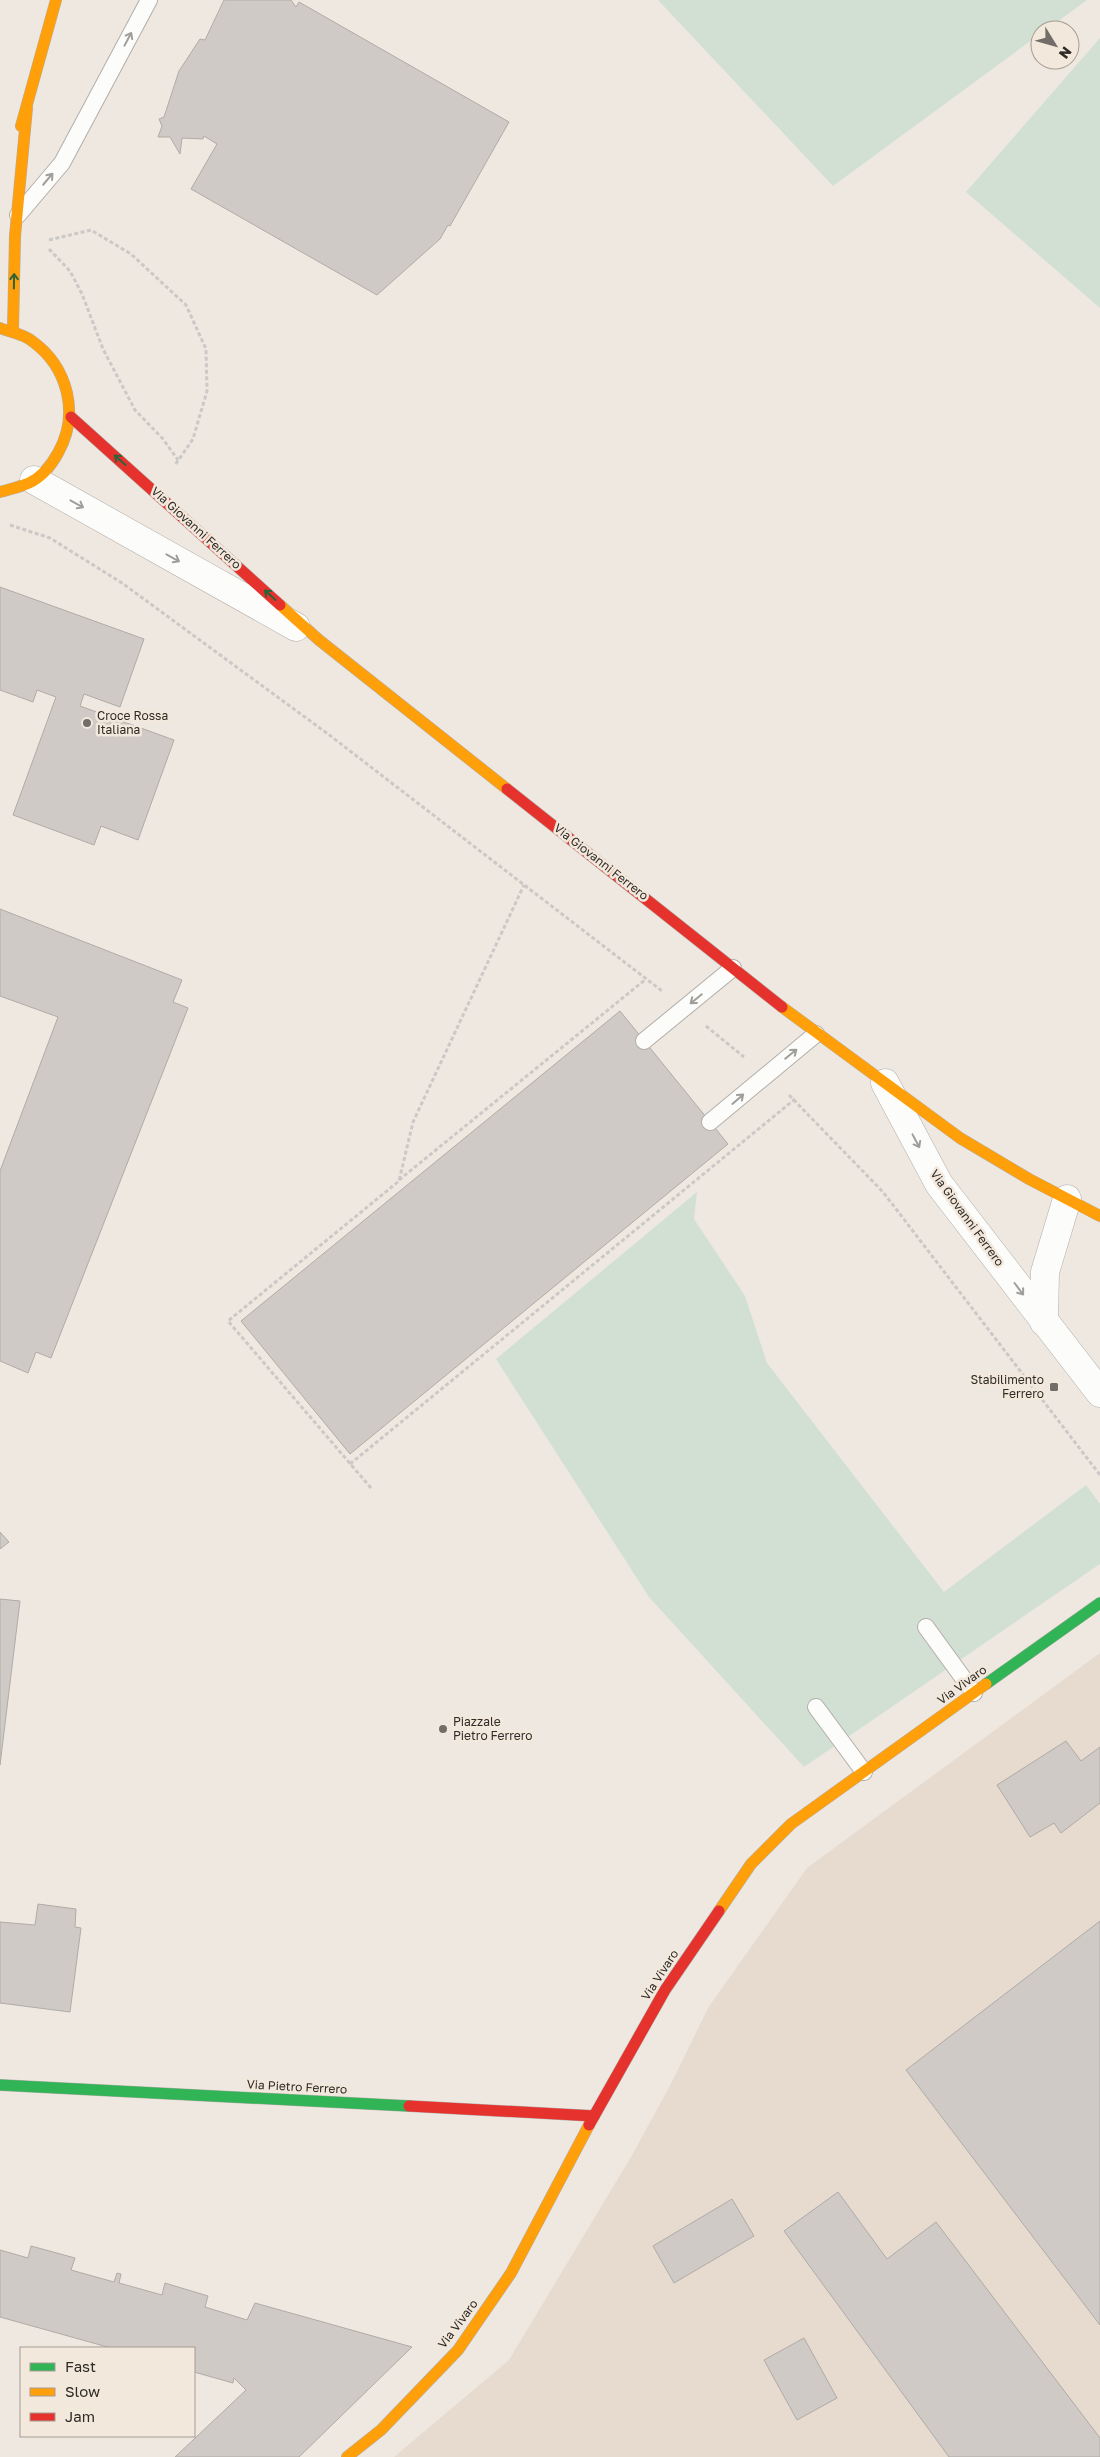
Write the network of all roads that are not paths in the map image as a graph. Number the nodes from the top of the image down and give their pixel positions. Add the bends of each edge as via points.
1 (56, 0) edge
2 (149, 0) edge
3 (27, 108) junction
4 (11, 162) dead end
5 (17, 217) junction
6 (0, 328) edge
7 (13, 330) junction
8 (71, 417) junction
9 (34, 480) junction
10 (0, 492) edge
11 (319, 640) junction
12 (733, 968) junction
13 (816, 1034) junction
14 (644, 1041) dead end
15 (885, 1083) junction
16 (710, 1122) dead end
17 (1067, 1199) junction
18 (1100, 1216) edge
19 (1044, 1322) junction
20 (1100, 1393) edge
21 (1100, 1603) edge
22 (926, 1627) dead end
23 (974, 1693) junction
24 (816, 1707) dead end
25 (864, 1772) junction
26 (0, 2085) edge
27 (594, 2116) junction
28 (347, 2457) edge

1 - 3 street
5 -> 2 lane via 62,163
3 - 4 street
3 - 5 street
7 -> 5 street
6 - 7 street
7 - 8 street via 38,343 58,364 69,390
8 - 9 street via 65,442 52,463
11 -> 8 street, Via Giovanni Ferrero
9 - 10 street
9 -> 11 street, Via Giovanni Ferrero
11 - 12 street, Via Giovanni Ferrero
12 - 13 street, Via Giovanni Ferrero
12 -> 14 lane
13 - 15 street, Via Giovanni Ferrero
16 -> 13 lane
15 - 17 street, Via Giovanni Ferrero via 960,1138
15 -> 19 street, Via Giovanni Ferrero via 939,1184
17 - 18 street, Via Giovanni Ferrero
17 - 19 street via 1046,1272
19 - 20 street, Via Giovanni Ferrero
21 - 23 street, Via Vivaro
22 - 23 lane
23 - 25 street, Via Vivaro
24 - 25 lane
25 - 27 street, Via Vivaro via 791,1824 751,1864 665,1990
26 - 27 street, Via Pietro Ferrero
27 - 28 street, Via Vivaro via 511,2274 458,2350 381,2430

